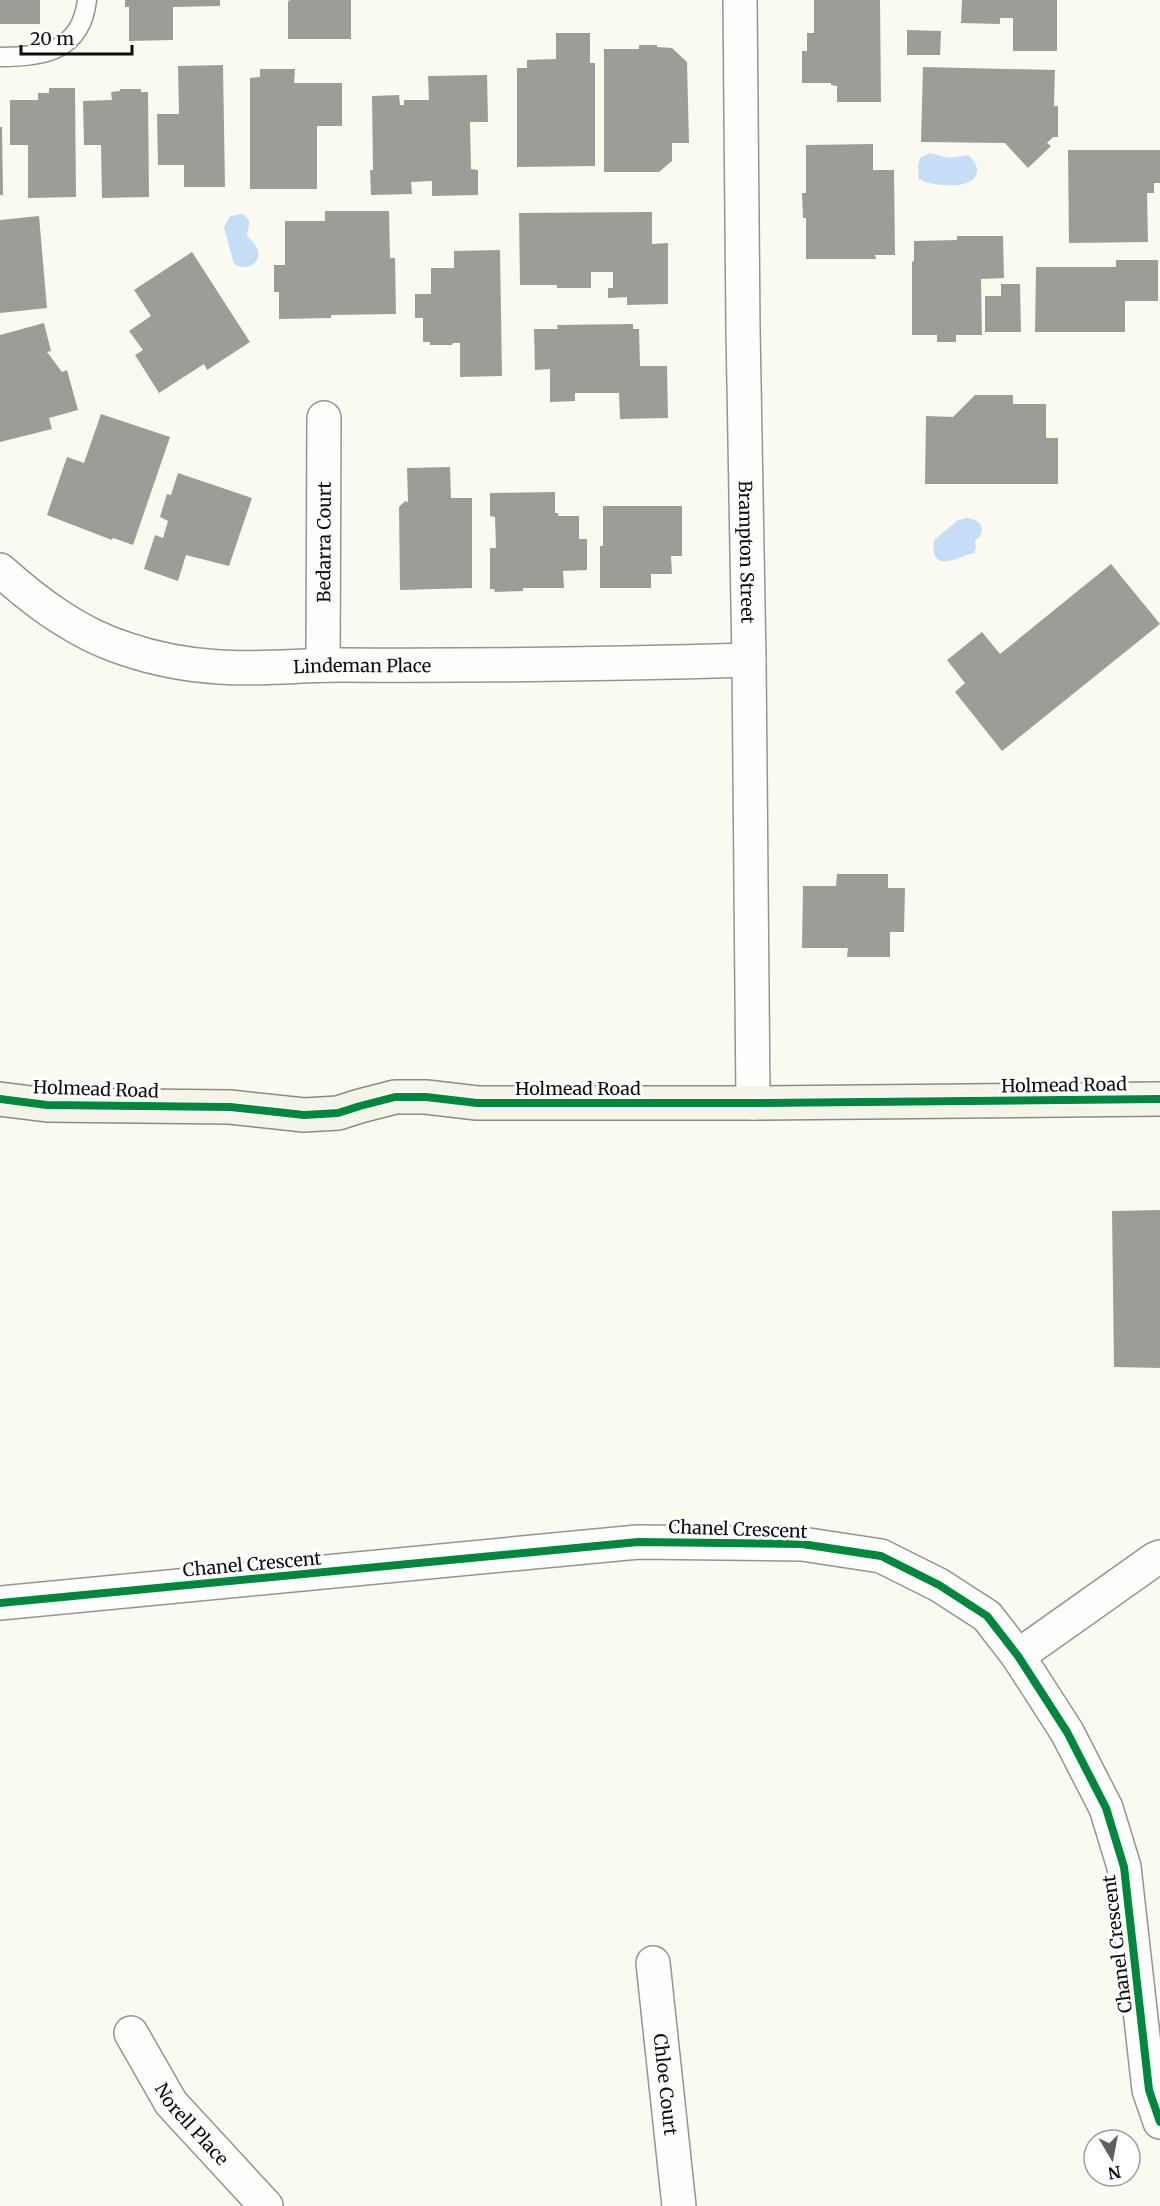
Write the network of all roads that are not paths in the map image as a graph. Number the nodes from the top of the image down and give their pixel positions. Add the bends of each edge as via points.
1 (87, 0) edge
2 (740, 0) edge
3 (0, 57) edge
4 (324, 418) dead end
5 (0, 570) edge
6 (749, 660) junction
7 (323, 665) junction
8 (0, 1099) edge
9 (1160, 1099) edge
10 (753, 1103) junction
11 (1160, 1557) edge
12 (0, 1603) edge
13 (1018, 1656) junction
14 (652, 1963) dead end
15 (131, 2032) dead end
16 (1160, 2122) edge
17 (266, 2206) edge
18 (679, 2206) edge

1 - 3 lane via 78,31 63,45 33,56
2 - 6 street, Brampton Street
4 - 7 street, Bedarra Court
5 - 7 street, Lindeman Place via 36,602 88,633 126,649 220,668
6 - 7 street, Lindeman Place via 510,666
6 - 10 street, Brampton Street
8 - 10 street, Holmead Road via 47,1105 230,1107 304,1115 338,1113 395,1097 477,1103
9 - 10 street, Holmead Road
11 - 13 street
12 - 13 street, Chanel Crescent via 638,1542 802,1544 881,1556 939,1585 987,1616
13 - 16 street, Chanel Crescent via 1067,1732 1106,1808 1124,1867 1149,2090
14 - 18 street, Chloe Court
15 - 17 street, Norell Place via 171,2103

